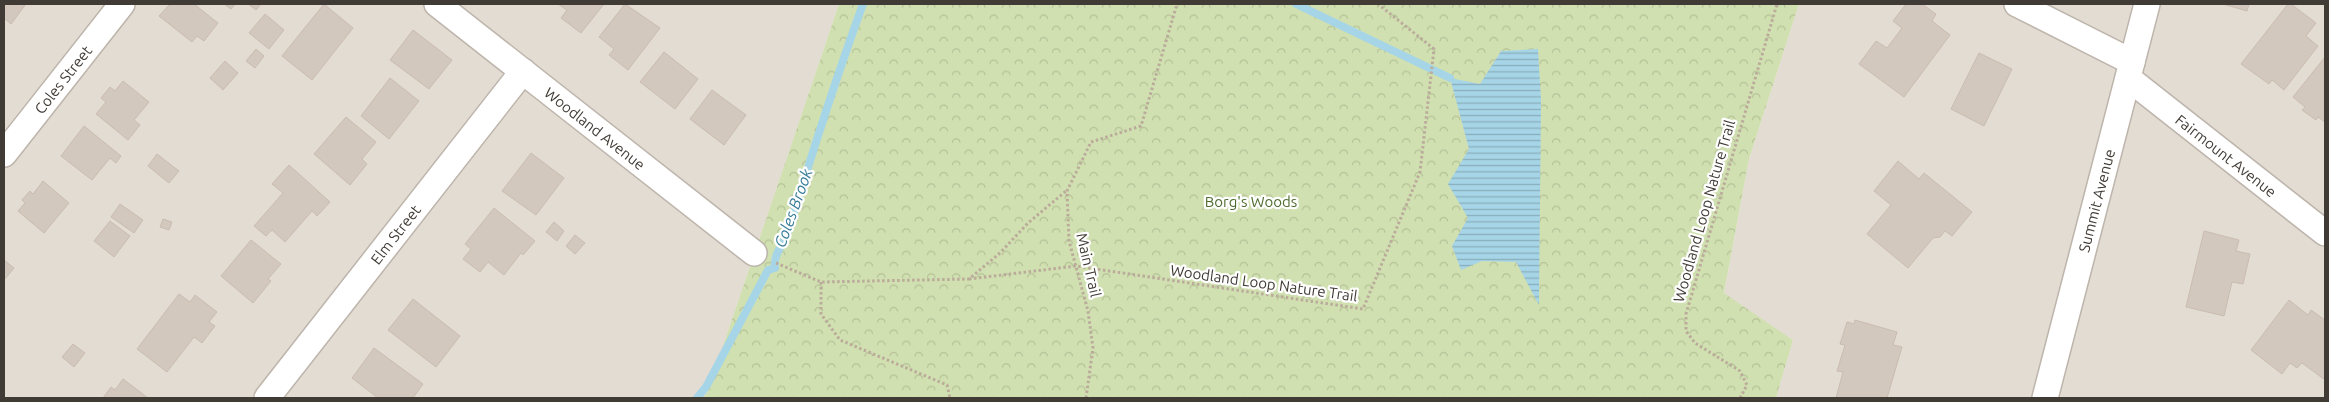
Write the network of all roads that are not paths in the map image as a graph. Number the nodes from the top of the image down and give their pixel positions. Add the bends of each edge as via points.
1 (122, 4) edge
2 (437, 4) edge
3 (2017, 4) edge
4 (2147, 4) edge
5 (2130, 70) junction
6 (523, 71) junction
7 (4, 154) edge
8 (2325, 233) edge
9 (754, 253) road end
10 (267, 398) edge
11 (2045, 398) edge

1 - 7 street, Coles Street
2 - 6 street, Woodland Avenue
3 - 5 street, Fairmount Avenue
4 - 5 street, Summit Avenue
5 - 8 street, Fairmount Avenue
5 - 11 street, Summit Avenue
6 - 9 street, Woodland Avenue
6 - 10 street, Elm Street

